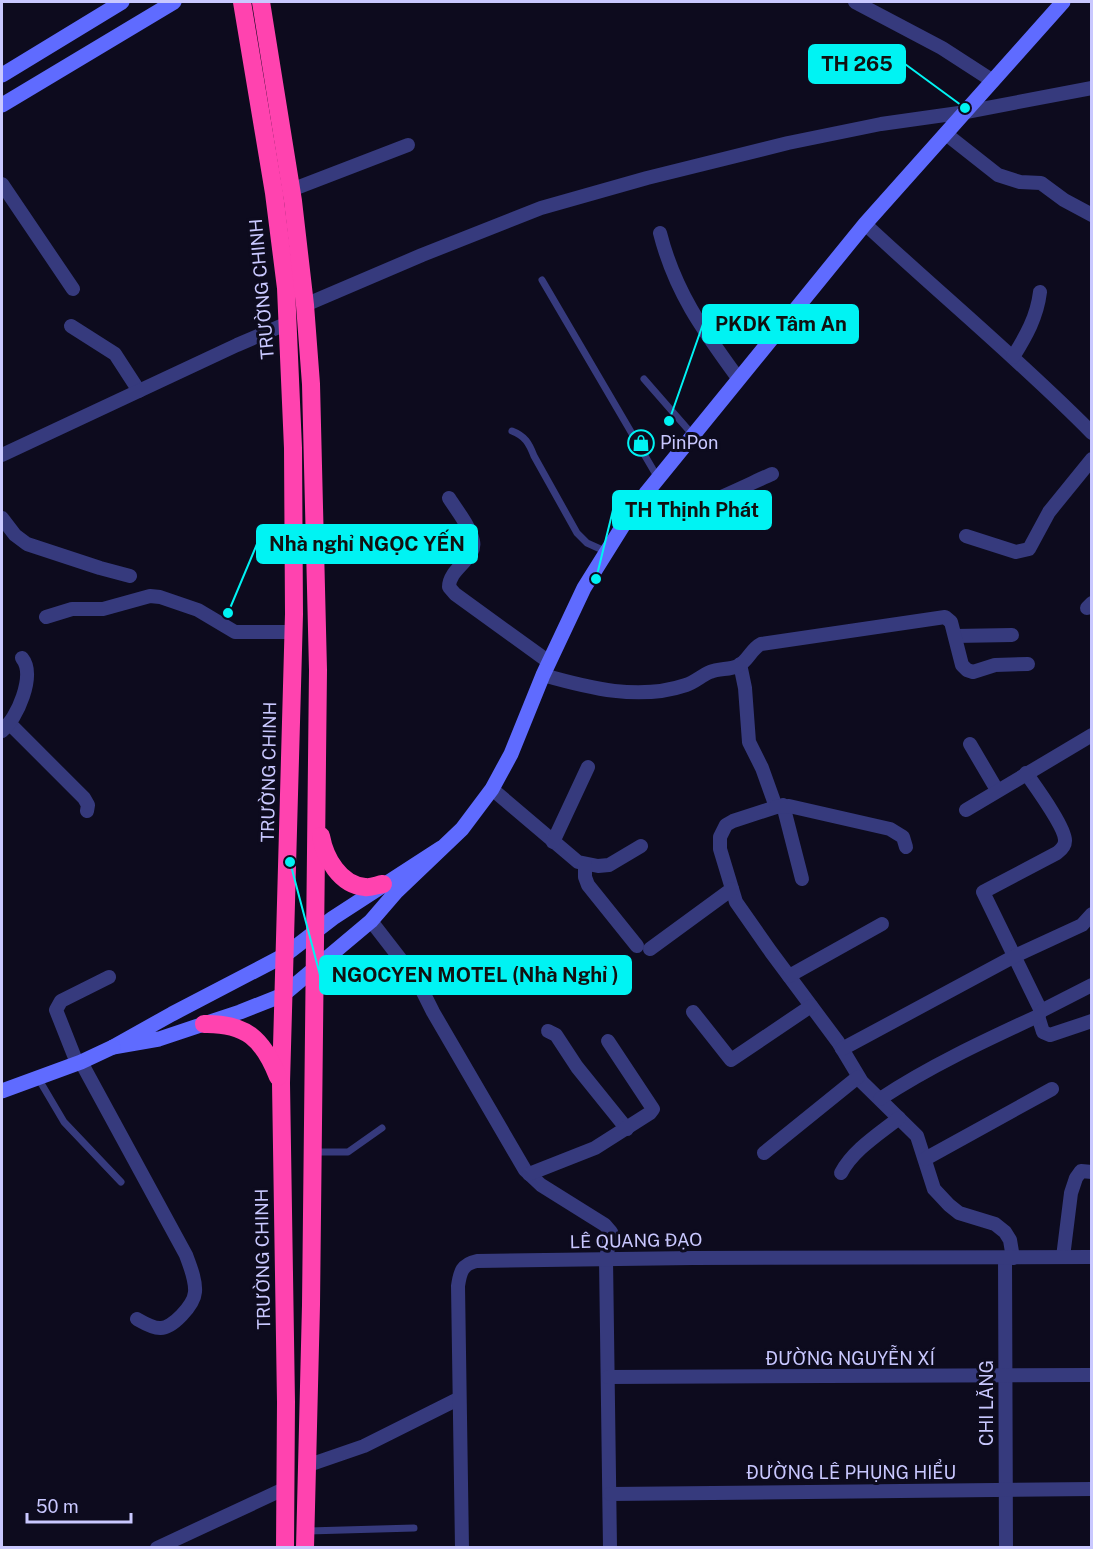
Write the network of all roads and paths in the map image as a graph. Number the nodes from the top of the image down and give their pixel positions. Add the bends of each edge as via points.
1 (122, 2) edge
2 (174, 2) edge
3 (242, 2) edge
4 (261, 2) edge
5 (855, 2) edge
6 (1063, 2) edge
7 (3, 72) edge
8 (993, 81) junction
9 (1092, 88) edge
10 (2, 105) edge
11 (966, 112) junction
12 (946, 134) junction
13 (408, 145) dead end
14 (2, 184) edge
15 (291, 190) junction
16 (1092, 215) edge
17 (865, 224) junction
18 (660, 233) dead end
19 (542, 280) dead end
20 (73, 289) dead end
21 (1040, 292) dead end
22 (305, 305) junction
23 (288, 323) junction
24 (71, 326) dead end
25 (1013, 357) junction
26 (738, 378) junction
27 (644, 379) dead end
28 (139, 391) junction
29 (512, 431) dead end
30 (1092, 433) edge
31 (692, 434) junction
32 (2, 455) edge
33 (1092, 459) edge
34 (772, 474) dead end
35 (658, 478) junction
36 (647, 492) junction
37 (449, 498) dead end
38 (2, 518) edge
39 (966, 536) dead end
40 (607, 552) junction
41 (130, 576) dead end
42 (46, 617) dead end
43 (293, 632) junction
44 (1012, 635) dead end
45 (955, 636) junction
46 (22, 658) dead end
47 (740, 664) junction
48 (1028, 664) dead end
49 (546, 669) junction
50 (5, 727) edge
51 (1092, 735) edge
52 (970, 744) dead end
53 (588, 767) dead end
54 (1026, 773) junction
55 (492, 789) junction
56 (998, 790) junction
57 (779, 806) junction
58 (966, 810) dead end
59 (87, 811) dead end
60 (317, 817) junction
61 (554, 842) junction
62 (641, 846) dead end
63 (906, 847) dead end
64 (441, 849) junction
65 (585, 864) junction
66 (802, 879) dead end
67 (383, 884) junction
68 (732, 889) junction
69 (1092, 914) edge
70 (370, 921) junction
71 (882, 924) dead end
72 (315, 932) junction
73 (285, 955) junction
74 (1015, 956) junction
75 (315, 968) junction
76 (789, 976) junction
77 (109, 977) dead end
78 (1092, 985) edge
79 (284, 995) junction
80 (811, 1006) junction
81 (693, 1012) dead end
82 (1040, 1013) junction
83 (1092, 1021) edge
84 (204, 1024) junction
85 (548, 1030) dead end
86 (608, 1041) dead end
87 (113, 1047) junction
88 (842, 1049) junction
89 (79, 1063) junction
90 (858, 1077) junction
91 (38, 1078) junction
92 (281, 1083) junction
93 (1052, 1089) dead end
94 (2, 1091) edge
95 (880, 1099) junction
96 (899, 1118) junction
97 (382, 1128) dead end
98 (627, 1129) junction
99 (313, 1152) junction
100 (764, 1153) dead end
101 (925, 1159) junction
102 (1092, 1172) edge
103 (841, 1173) dead end
104 (529, 1174) junction
105 (121, 1182) dead end
106 (1063, 1257) junction
107 (1092, 1257) edge
108 (1009, 1258) junction
109 (606, 1259) junction
110 (137, 1319) dead end
111 (1092, 1375) edge
112 (1005, 1376) junction
113 (608, 1377) junction
114 (458, 1399) junction
115 (306, 1466) junction
116 (286, 1488) junction
117 (1092, 1489) edge
118 (1006, 1490) junction
119 (610, 1494) junction
120 (414, 1528) dead end
121 (305, 1540) edge
122 (157, 1548) edge
123 (285, 1548) edge
124 (462, 1548) edge
125 (610, 1548) edge
126 (1006, 1548) edge

1 - 7 street
2 - 10 street
3 - 23 highway, TRƯỜNG CHINH via 275,204
4 - 15 highway
5 - 8 street via 942,48
6 - 8 street
8 - 11 street
9 - 11 street
11 - 12 street
11 - 22 street via 788,143 541,208
12 - 16 street via 998,175 1041,183
12 - 17 street
13 - 15 street
14 - 20 street
15 - 22 highway
17 - 25 street
17 - 26 street
18 - 26 street via 667,260 685,299
19 - 35 lane
21 - 25 street via 1035,317
22 - 60 highway via 311,384 318,670
23 - 28 street
23 - 43 highway, TRƯỜNG CHINH
24 - 28 street via 115,354
25 - 30 street
26 - 31 street
27 - 31 lane
28 - 32 street
29 - 40 lane via 530,444 577,533 587,543
31 - 35 street
33 - 39 street via 1049,512 1029,549 1016,552
34 - 36 street via 677,514
35 - 36 street
36 - 40 street
37 - 49 street via 474,543 451,577 449,587
38 - 41 street via 27,544
40 - 49 street via 580,596
42 - 43 street via 72,609 103,609 150,596 198,610 235,632
43 - 73 highway, TRƯỜNG CHINH
44 - 45 street
45 - 47 street via 945,617 761,644
45 - 48 street via 962,665 967,670
46 - 50 street via 27,665 26,689
47 - 49 street via 709,672 684,686 649,692 590,688
47 - 57 street via 749,742
49 - 55 street
50 - 59 street via 84,798
51 - 54 street
52 - 56 street
53 - 61 street
54 - 56 street
54 - 74 street via 1060,825 1065,841 1057,853 983,892
55 - 61 street
55 - 64 street via 472,818
56 - 58 street
57 - 63 street via 890,829 903,837
57 - 66 street
57 - 68 street, CHI LĂNG via 733,820 723,831 720,849
60 - 67 highway via 323,849 344,878 368,888
60 - 72 highway
61 - 65 street
62 - 65 street via 609,865
64 - 67 street
64 - 70 street
65 - 68 street via 588,885 644,948
67 - 72 street
68 - 76 street, CHI LĂNG via 736,902
69 - 74 street via 1082,925
70 - 75 street
70 - 104 street via 422,990
71 - 76 street
72 - 73 street
72 - 75 highway
73 - 79 highway, TRƯỜNG CHINH
73 - 87 street
74 - 82 street
74 - 88 street
75 - 79 street
75 - 99 highway
76 - 80 street, CHI LĂNG
77 - 89 street via 61,1001 56,1010
78 - 82 street
79 - 84 street
79 - 92 highway, TRƯỜNG CHINH
80 - 81 street via 731,1060
80 - 88 street, CHI LĂNG
82 - 83 street via 1043,1032 1050,1035
82 - 95 street
84 - 87 street via 159,1039
84 - 92 highway via 234,1026 253,1037 269,1054
85 - 98 street via 556,1035
86 - 98 street via 653,1108
87 - 89 street
88 - 90 street, CHI LĂNG
89 - 91 street
89 - 110 street via 186,1254 194,1279 192,1305 166,1327 160,1329
90 - 95 street, CHI LĂNG
90 - 100 street
91 - 94 street
91 - 105 lane via 64,1122
92 - 116 highway, TRƯỜNG CHINH
93 - 101 street
95 - 96 street, CHI LĂNG
96 - 101 street, CHI LĂNG via 917,1136
96 - 103 street via 859,1150
97 - 99 lane via 348,1152
98 - 104 street via 595,1148
99 - 115 highway
101 - 108 street, CHI LĂNG via 928,1175 940,1197 959,1212 995,1224 1005,1232 1010,1240
102 - 106 street via 1080,1171 1072,1186
104 - 109 street via 605,1224 611,1232
106 - 107 street, LÊ QUANG ĐẠO
106 - 108 street, LÊ QUANG ĐẠO
108 - 109 street, LÊ QUANG ĐẠO
108 - 112 street, CHI LĂNG
109 - 113 street
109 - 114 street, LÊ QUANG ĐẠO via 477,1261 464,1266 458,1286
111 - 112 street, ĐƯỜNG NGUYỄN XÍ
112 - 113 street, ĐƯỜNG NGUYỄN XÍ
112 - 118 street, CHI LĂNG
113 - 119 street
114 - 115 street via 364,1446
114 - 124 street, LÊ QUANG ĐẠO
115 - 121 highway
116 - 122 street
116 - 123 highway, TRƯỜNG CHINH
117 - 118 street, ĐƯỜNG LÊ PHỤNG HIỂU
118 - 119 street, ĐƯỜNG LÊ PHỤNG HIỂU
118 - 126 street, CHI LĂNG
119 - 125 street
120 - 121 lane

